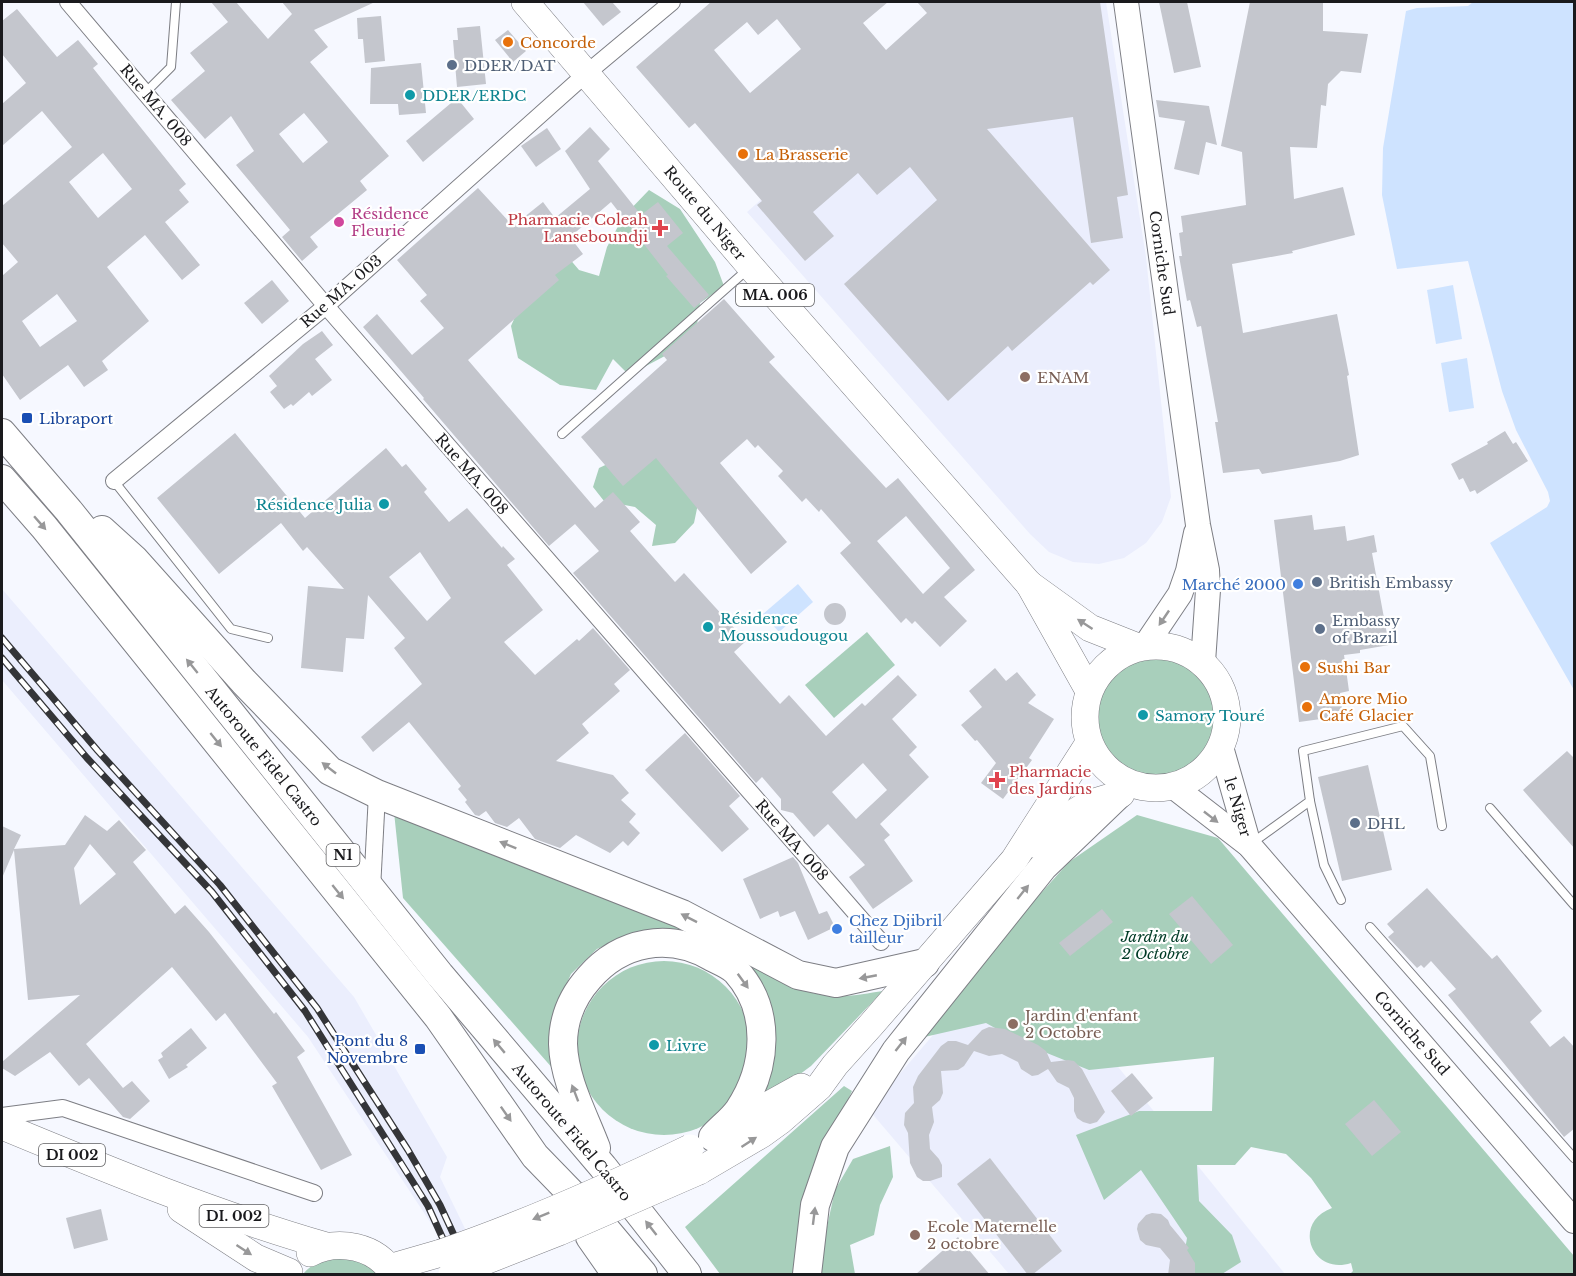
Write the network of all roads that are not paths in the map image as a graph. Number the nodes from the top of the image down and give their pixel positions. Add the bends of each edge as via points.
1 (68, 2) edge
2 (176, 2) edge
3 (525, 2) edge
4 (672, 2) edge
5 (1126, 2) edge
6 (587, 73) junction
7 (146, 92) junction
8 (750, 266) junction
9 (326, 306) junction
10 (2, 433) edge
11 (562, 434) dead end
12 (22, 456) junction
13 (2, 479) edge
14 (114, 481) joint
15 (1198, 525) junction
16 (1029, 584) junction
17 (268, 638) dead end
18 (1141, 647) junction
19 (1203, 662) junction
20 (1089, 691) junction
21 (1089, 743) junction
22 (1221, 747) junction
23 (1174, 787) junction
24 (1130, 791) junction
25 (377, 794) junction
26 (1310, 801) junction
27 (1490, 808) dead end
28 (1442, 826) dead end
29 (1249, 845) junction
30 (1014, 860) junction
31 (372, 890) junction
32 (1341, 900) dead end
33 (1575, 905) edge
34 (1370, 927) dead end
35 (881, 942) dead end
36 (925, 963) junction
37 (835, 1065) junction
38 (2, 1116) edge
39 (2, 1126) edge
40 (701, 1152) junction
41 (535, 1156) junction
42 (1575, 1158) edge
43 (603, 1167) junction
44 (142, 1183) junction
45 (314, 1193) dead end
46 (1575, 1221) edge
47 (326, 1246) junction
48 (446, 1264) edge
49 (391, 1271) edge
50 (289, 1274) edge
51 (616, 1275) edge
52 (643, 1275) edge
53 (687, 1275) edge
54 (807, 1275) edge

1 - 7 street, Rue MA. 008
2 - 7 lane via 171,67
3 - 6 main road, Route du Niger / MA. 006
4 - 6 street, Rue MA. 003
5 - 15 main road, Corniche Sud
6 - 8 main road, Route du Niger / MA. 006
6 - 9 street, Rue MA. 003
7 - 9 street, Rue MA. 008
8 - 11 lane
8 - 16 main road, Route du Niger / MA. 006
9 - 14 street, Rue MA. 003
9 - 35 street, Rue MA. 008
10 - 12 highway, Autoroute Fidel Castro / N1
25 -> 12 highway via 330,771 134,559
31 -> 12 highway, Autoroute Fidel Castro / N1
13 -> 41 highway, Autoroute Fidel Castro / N1 via 426,1001
14 - 17 lane via 231,629
15 -> 18 main road via 1180,594
15 - 19 main road, Corniche Sud via 1208,590
18 -> 16 main road, Route du Niger / MA. 006 via 1090,628
16 - 20 main road, Route du Niger / MA. 006
18 - 19 main road via 1175,648
18 - 20 main road via 1108,663
19 - 22 main road via 1221,687 1226,702 1228,717
20 - 21 main road via 1084,717
21 - 24 main road via 1097,759
21 - 30 main road
22 - 23 main road via 1202,772
22 - 29 main road, le Niger
23 - 24 main road
23 -> 29 main road, le Niger
24 - 30 main road via 1088,804
54 -> 24 highway via 815,1205 835,1147 896,1051 1043,867
25 - 31 street
36 -> 25 highway via 836,983 798,975 682,914
26 - 28 lane via 1303,751 1403,726 1430,756
26 - 29 lane
26 - 32 lane via 1324,865
27 - 33 lane
29 - 46 main road, Corniche Sud
30 - 36 main road
43 -> 31 highway, Autoroute Fidel Castro / N1
34 - 42 lane
36 - 37 main road
37 - 40 main road
40 -> 37 main road via 734,1152 819,1087
38 - 45 street via 63,1108
39 - 44 main road, DI 002
43 -> 40 highway via 567,1072 564,1026 581,987 606,960 632,947 668,942 702,951 734,969 753,994 762,1050 755,1080 738,1112
40 - 48 main road, bridge via 559,1232
41 - 51 highway
41 - 52 highway, Autoroute Fidel Castro / N1
53 -> 43 highway, Autoroute Fidel Castro / N1
44 - 47 main road, DI. 002
44 -> 50 main road, DI. 002 via 256,1258
47 - 49 main road via 349,1245 371,1253
47 - 50 main road via 299,1261
48 - 49 main road

